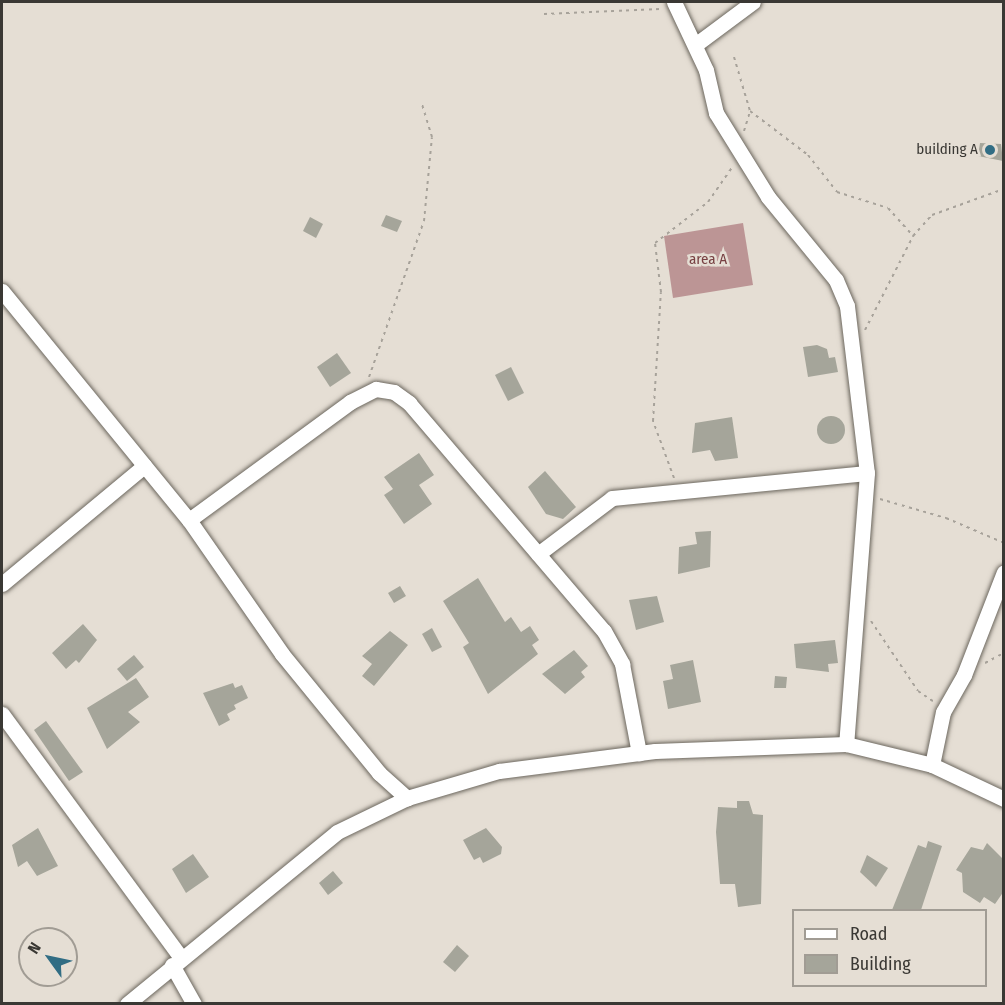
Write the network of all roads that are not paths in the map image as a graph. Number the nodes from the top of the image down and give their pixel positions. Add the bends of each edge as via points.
1 (753, 2) edge
2 (676, 5) edge
3 (694, 45) junction
4 (2, 291) edge
5 (144, 466) junction
6 (867, 473) junction
7 (189, 520) junction
8 (538, 554) junction
9 (1003, 570) edge
10 (2, 584) edge
11 (2, 714) edge
12 (846, 744) junction
13 (639, 753) junction
14 (932, 765) junction
15 (407, 798) junction
16 (1004, 799) edge
17 (176, 962) junction
18 (127, 1004) edge
19 (194, 1004) edge

1 - 3 street
2 - 3 street
3 - 6 street via 716,113 768,197 836,279 847,306
4 - 5 street
5 - 7 street
5 - 10 street
6 - 8 street via 612,498
6 - 12 street
7 - 8 street via 207,502 362,394 376,389 409,403
7 - 15 street via 282,654 378,773
8 - 13 street via 612,644 622,664
9 - 14 street via 964,675 943,712
11 - 17 street
12 - 13 street
12 - 14 street
13 - 15 street via 500,771
14 - 16 street
15 - 17 street via 337,832
17 - 18 street
17 - 19 street

